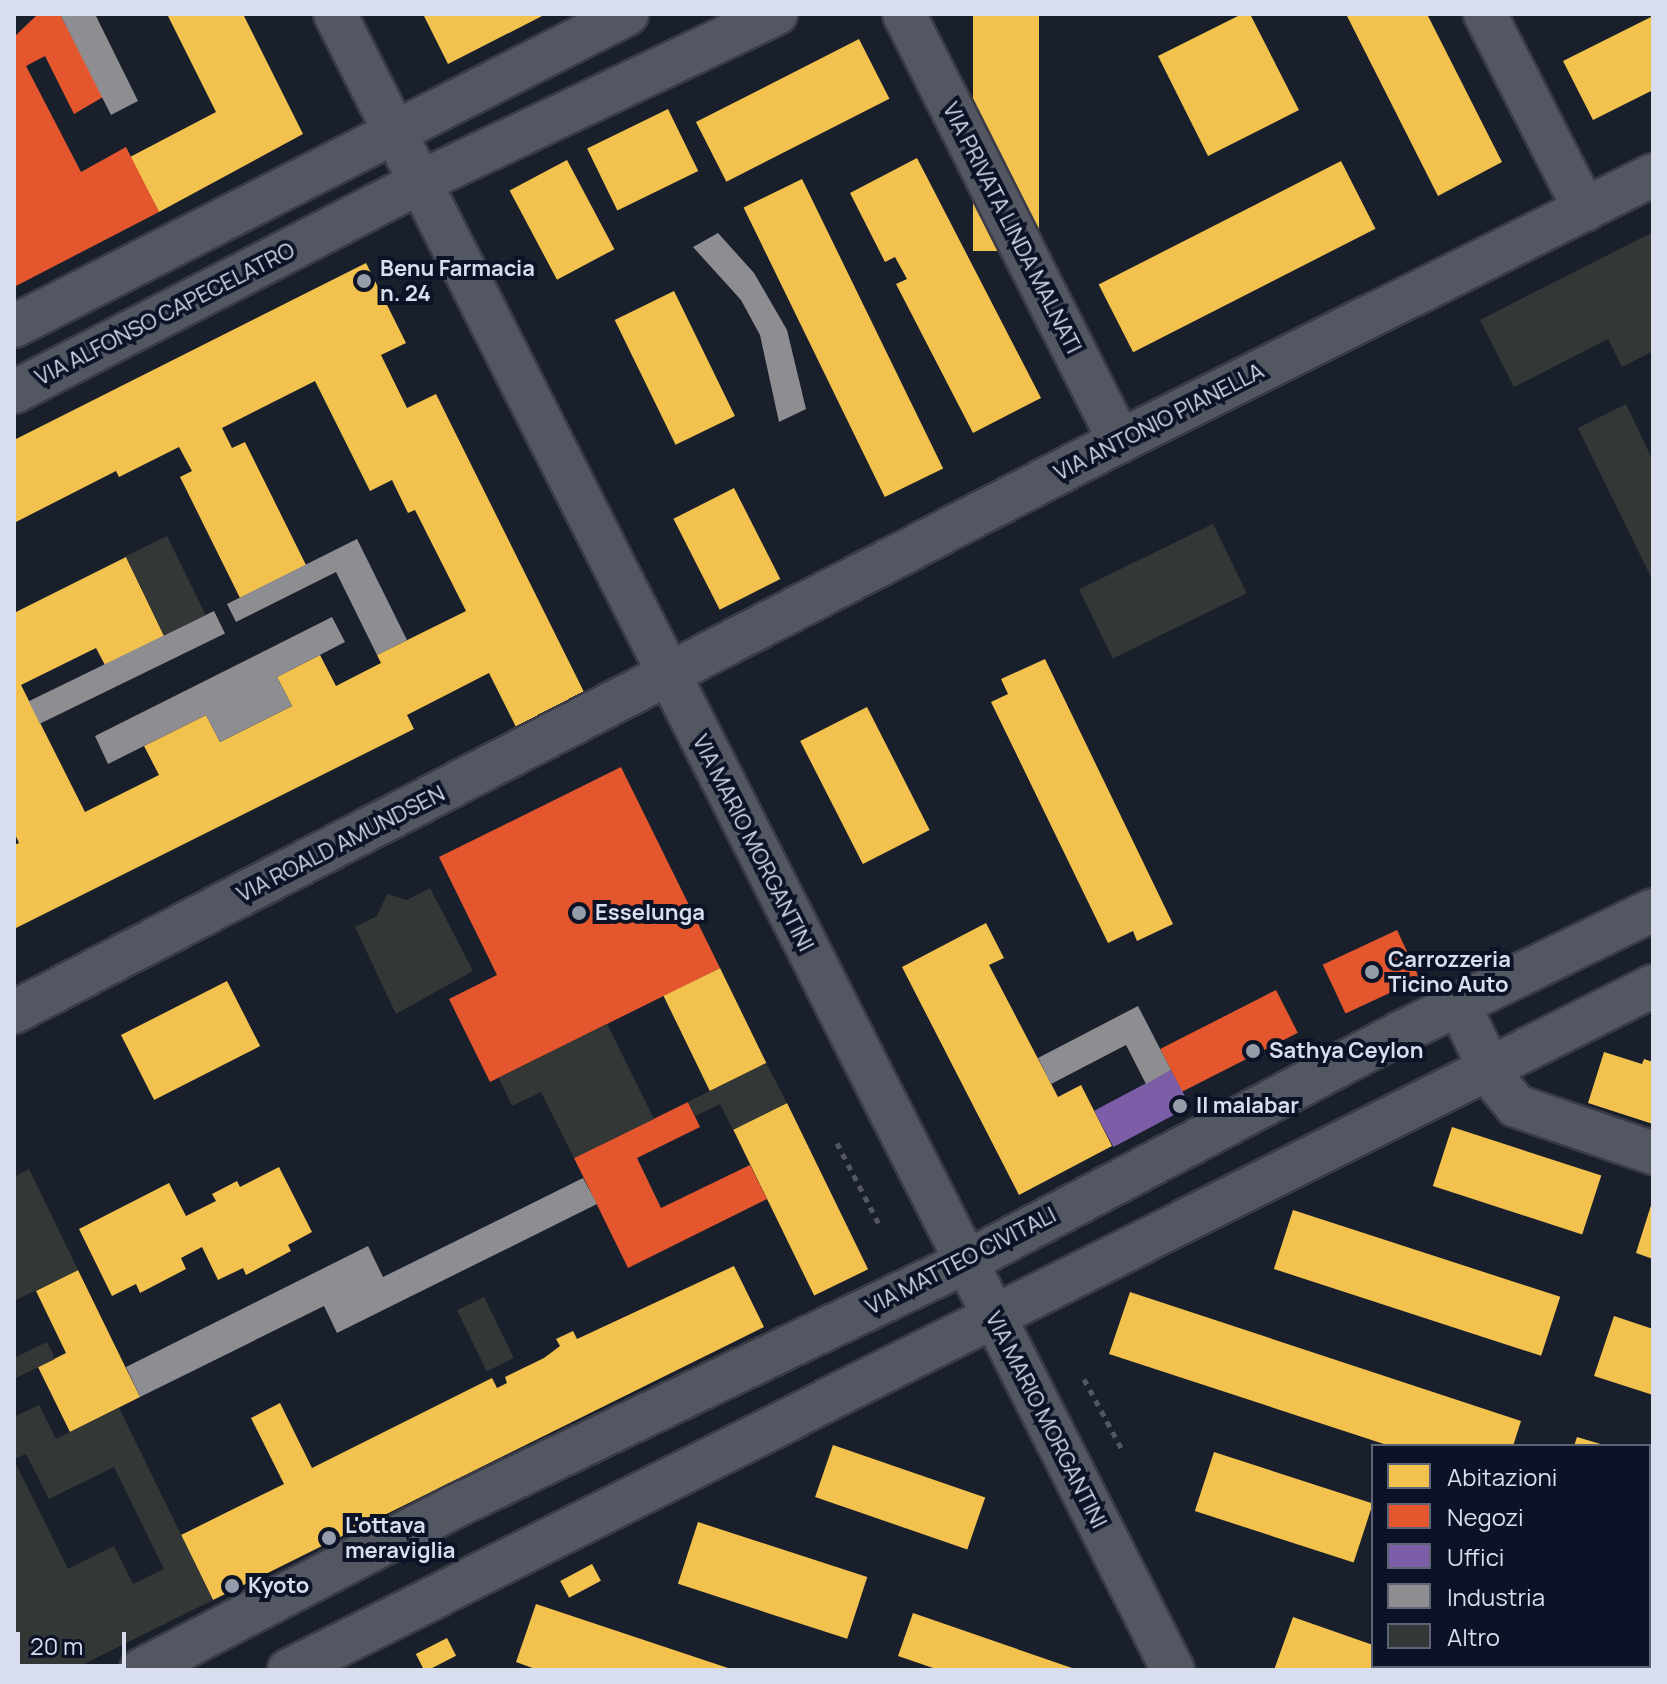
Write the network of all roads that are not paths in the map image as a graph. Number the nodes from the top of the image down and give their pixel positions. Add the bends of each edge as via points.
1 (335, 14) edge
2 (627, 14) edge
3 (776, 14) edge
4 (904, 14) edge
5 (1485, 14) edge
6 (506, 76) junction
7 (546, 124) junction
8 (395, 133) junction
9 (1653, 175) edge
10 (420, 182) junction
11 (293, 185) junction
12 (1585, 210) junction
13 (317, 235) junction
14 (14, 326) edge
15 (14, 392) edge
16 (1120, 441) junction
17 (669, 675) junction
18 (1653, 910) edge
19 (1653, 986) edge
20 (1459, 1005) junction
21 (14, 1012) edge
22 (1488, 1067) junction
23 (1653, 1153) edge
24 (966, 1262) junction
25 (994, 1318) junction
26 (458, 1505) junction
27 (490, 1566) junction
28 (141, 1670) edge
29 (289, 1670) edge
30 (1173, 1670) edge

1 - 8 street, VIA MARIO MORGANTINI
2 - 6 street
3 - 7 street, VIA ALFONSO CAPECELATRO
4 - 16 street, VIA PRIVATA LINDA MALNATI
5 - 12 street
6 - 7 street via 509,92
6 - 8 street
7 - 10 street, VIA ALFONSO CAPECELATRO
8 - 10 street, VIA MARIO MORGANTINI
8 - 11 street
9 - 12 street, VIA ANTONIO PIANELLA
10 - 13 street, VIA ALFONSO CAPECELATRO
10 - 17 street, VIA MARIO MORGANTINI
11 - 13 street, VIA ALFONSO CAPECELATRO via 311,208
11 - 14 street
12 - 16 street, VIA ANTONIO PIANELLA
13 - 15 street, VIA ALFONSO CAPECELATRO
16 - 17 street, VIA ANTONIO PIANELLA
17 - 21 street, VIA ROALD AMUNDSEN
17 - 24 street, VIA MARIO MORGANTINI
18 - 20 street, VIA MATTEO CIVITALI
19 - 22 street
20 - 22 street
20 - 24 street, VIA MATTEO CIVITALI
22 - 23 street via 1516,1106
22 - 25 street
24 - 25 street, VIA MARIO MORGANTINI
24 - 26 street, VIA MATTEO CIVITALI
25 - 27 street
25 - 30 street, VIA MARIO MORGANTINI
26 - 27 street
26 - 28 street, VIA MATTEO CIVITALI
27 - 29 street

